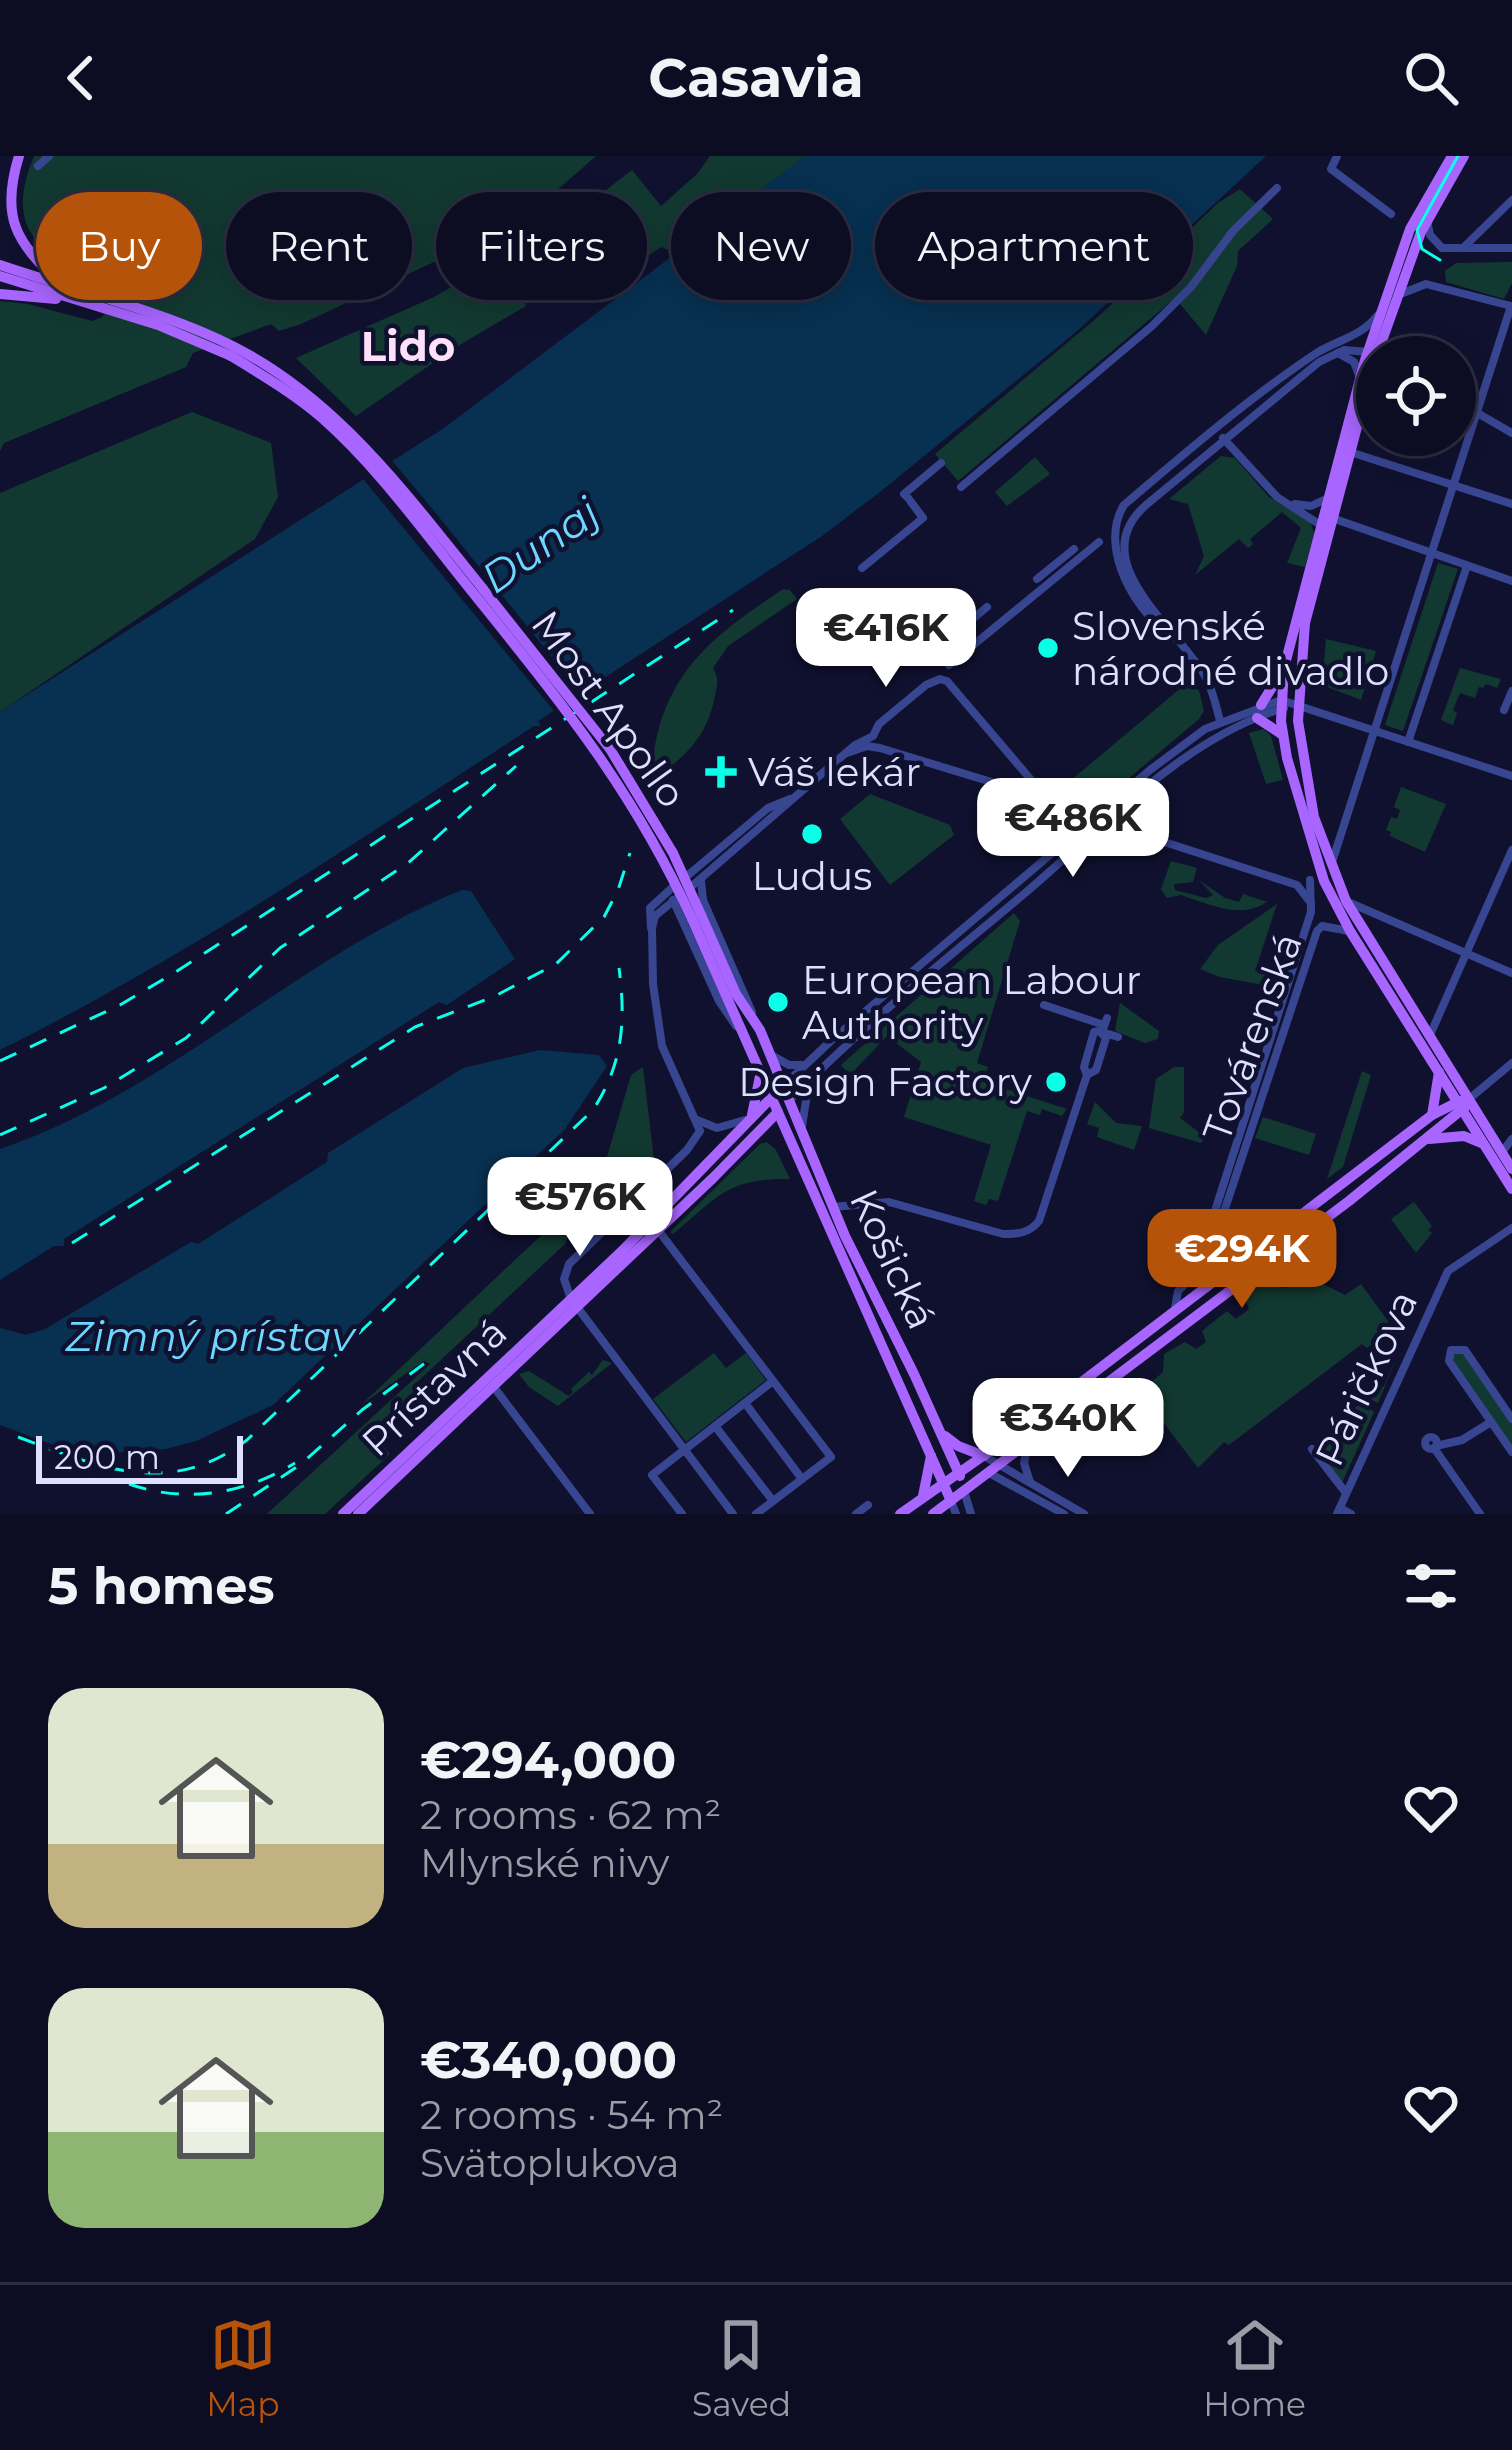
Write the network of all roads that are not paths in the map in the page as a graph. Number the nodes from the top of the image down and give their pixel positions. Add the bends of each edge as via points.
1 (19, 156) edge
2 (49, 156) edge
3 (1337, 156) edge
4 (1452, 156) edge
5 (1464, 156) edge
6 (38, 166) dead end
7 (1277, 188) dead end
8 (1512, 200) edge
9 (1391, 214) dead end
10 (1427, 219) junction
11 (1512, 248) edge
12 (1461, 249) junction
13 (36, 261) edge
14 (1404, 261) junction
15 (0, 265) edge
16 (36, 276) edge
17 (0, 277) edge
18 (0, 294) edge
19 (1398, 295) junction
20 (98, 300) edge
21 (83, 302) junction
22 (105, 303) junction
23 (1511, 307) edge
24 (1383, 310) junction
25 (1509, 322) edge
26 (1379, 336) edge
27 (1383, 336) edge
28 (1336, 353) junction
29 (1356, 354) edge
30 (1356, 368) edge
31 (1356, 393) edge
32 (1255, 394) junction
33 (1266, 406) junction
34 (1477, 412) junction
35 (1239, 429) junction
36 (1356, 429) edge
37 (1512, 433) edge
38 (1210, 435) junction
39 (1226, 440) junction
40 (1213, 451) junction
41 (1350, 452) junction
42 (1245, 462) junction
43 (940, 463) dead end
44 (1453, 486) junction
45 (961, 487) dead end
46 (1326, 502) junction
47 (1292, 503) junction
48 (1512, 504) edge
49 (1327, 526) junction
50 (1100, 542) dead end
51 (1074, 549) dead end
52 (1431, 554) junction
53 (1467, 566) junction
54 (862, 568) dead end
55 (1037, 579) dead end
56 (1512, 581) edge
57 (987, 607) dead end
58 (1177, 639) junction
59 (1284, 668) junction
60 (1512, 691) edge
61 (1281, 704) junction
62 (1298, 706) junction
63 (1504, 710) dead end
64 (1259, 711) junction
65 (1220, 721) junction
66 (1374, 731) junction
67 (1224, 732) junction
68 (1282, 735) junction
69 (873, 736) junction
70 (1408, 742) junction
71 (880, 748) junction
72 (847, 753) junction
73 (1512, 776) edge
74 (791, 799) junction
75 (1050, 802) junction
76 (1070, 811) junction
77 (1093, 818) junction
78 (1107, 823) junction
79 (1071, 837) junction
80 (1512, 850) edge
81 (1324, 867) junction
82 (687, 876) dead end
83 (1317, 880) junction
84 (1297, 885) junction
85 (675, 899) junction
86 (1346, 901) junction
87 (1311, 903) junction
88 (697, 917) junction
89 (652, 928) junction
90 (1350, 932) junction
91 (1466, 953) junction
92 (1512, 973) edge
93 (1044, 1005) dead end
94 (1104, 1025) junction
95 (760, 1030) junction
96 (743, 1037) junction
97 (1118, 1037) dead end
98 (1424, 1037) junction
99 (769, 1052) junction
100 (1512, 1064) edge
101 (805, 1065) junction
102 (1439, 1072) junction
103 (760, 1076) junction
104 (809, 1080) junction
105 (783, 1086) junction
106 (770, 1100) junction
107 (789, 1101) junction
108 (1463, 1104) junction
109 (776, 1114) junction
110 (1432, 1115) junction
111 (752, 1118) junction
112 (696, 1119) junction
113 (801, 1131) junction
114 (755, 1135) junction
115 (1427, 1139) junction
116 (1512, 1139) edge
117 (1484, 1144) junction
118 (790, 1145) junction
119 (1502, 1152) junction
120 (1512, 1169) edge
121 (1512, 1189) edge
122 (835, 1207) junction
123 (819, 1209) junction
124 (1510, 1229) edge
125 (658, 1230) junction
126 (1220, 1259) junction
127 (1238, 1262) junction
128 (1207, 1267) junction
129 (574, 1304) junction
130 (1175, 1308) junction
131 (773, 1381) junction
132 (493, 1386) junction
133 (745, 1403) junction
134 (1512, 1419) edge
135 (1491, 1422) junction
136 (715, 1426) junction
137 (942, 1434) junction
138 (1003, 1442) junction
139 (1028, 1442) junction
140 (1312, 1449) dead end
141 (684, 1450) junction
142 (931, 1453) junction
143 (1512, 1453) edge
144 (984, 1456) junction
145 (993, 1469) junction
146 (959, 1472) junction
147 (802, 1479) junction
148 (944, 1481) junction
149 (1031, 1484) junction
150 (964, 1491) junction
151 (1346, 1495) junction
152 (922, 1497) junction
153 (773, 1501) junction
154 (950, 1501) junction
155 (868, 1505) dead end
156 (1339, 1511) edge
157 (343, 1514) edge
158 (358, 1514) edge
159 (590, 1514) edge
160 (682, 1514) edge
161 (733, 1514) edge
162 (756, 1514) edge
163 (856, 1514) edge
164 (900, 1514) edge
165 (933, 1514) edge
166 (956, 1514) edge
167 (971, 1514) edge
168 (1064, 1514) edge
169 (1084, 1514) edge
170 (1351, 1514) edge
171 (1480, 1514) edge

1 - 13 main road via 7,194 11,229
2 - 6 street
3 - 9 street via 1330,166
4 - 14 main road via 1410,229
5 - 10 main road
7 - 45 street via 1151,326
8 - 12 street
10 - 12 street via 1437,244
10 - 14 main road
11 - 12 street
14 - 19 main road
14 - 24 main road
15 - 16 main road
17 - 21 main road
18 - 21 main road
19 - 23 street via 1426,284
19 - 27 main road
20 - 22 main road
21 - 22 main road
22 - 88 main road, Most Apollo, bridge via 231,356 304,404 353,449 596,748
23 - 25 street
24 - 26 main road
24 - 32 street via 1363,332
25 - 34 street
28 - 29 street
28 - 30 street
28 - 33 street
31 - 46 main road
32 - 33 street
32 - 38 street
33 - 35 street
34 - 37 street
34 - 44 street
35 - 39 street
35 - 42 street
36 - 41 main road
38 - 39 street
38 - 58 street via 1124,505 1115,525 1123,573
39 - 40 street
39 - 42 street
40 - 42 street
40 - 58 street via 1133,518 1123,542 1128,573
41 - 44 street
41 - 49 main road
42 - 47 street
43 - 54 street via 904,494 923,518
44 - 48 street
44 - 52 street
46 - 47 street
46 - 49 main road
47 - 49 street
49 - 52 street
49 - 59 main road
49 - 62 main road via 1305,623
50 - 57 street via 949,664 940,646
51 - 55 street
52 - 53 street
52 - 66 street
53 - 56 street
53 - 70 street
58 - 65 street via 1206,677
59 - 61 main road
59 - 64 main road
60 - 63 street
61 - 62 street
61 - 64 street
61 - 68 main road
62 - 66 street
62 - 81 main road
64 - 65 street
64 - 67 street
64 - 68 main road
65 - 67 street
65 - 77 street
66 - 70 street
66 - 81 street
67 - 78 street
68 - 81 main road
69 - 71 street
69 - 72 street
69 - 75 street via 943,679
70 - 73 street
71 - 72 street
71 - 75 street
72 - 74 street
74 - 82 street via 768,808
74 - 95 street, Košická via 696,883
75 - 76 street
76 - 77 street
76 - 79 street
77 - 78 street
77 - 79 street
78 - 84 street
78 - 104 street
79 - 101 street
80 - 91 street
81 - 83 main road
81 - 86 main road
83 - 84 street
83 - 87 street, Továrenská
83 - 90 main road
84 - 87 street
85 - 89 street
85 - 89 street via 674,886 649,912
85 - 96 street, Košická via 718,1001
86 - 91 street
86 - 98 main road
87 - 128 street, Továrenská via 1204,1245
88 - 95 main road, Košická
88 - 96 main road, Košická
89 - 112 street via 662,1046
90 - 98 main road
90 - 126 street, Továrenská via 1317,931 1213,1245
91 - 92 street
91 - 98 street
93 - 94 street
94 - 97 street
94 - 122 street via 1096,1070 1087,1076 1040,1221 1021,1234 890,1202
95 - 99 main road, Košická
96 - 103 main road, Košická
98 - 102 main road
98 - 108 main road
99 - 101 street via 789,1066
99 - 105 main road, Košická
100 - 108 street
101 - 105 street
102 - 108 main road
102 - 110 main road
103 - 106 main road, Košická
103 - 111 main road
104 - 107 street
104 - 113 street
105 - 106 main road, Prístavná
105 - 107 main road, Košická
106 - 109 main road, Košická
106 - 111 main road, Prístavná
107 - 109 main road, Prístavná
107 - 113 main road, Košická
108 - 110 main road
108 - 115 main road
108 - 117 main road
108 - 119 main road
109 - 114 main road, Prístavná
109 - 118 main road, Košická
110 - 127 main road
111 - 112 street via 717,1128
111 - 129 main road, Prístavná
112 - 129 street via 696,1140 569,1264 564,1279
113 - 122 main road, Košická
114 - 118 main road
114 - 125 main road, Prístavná
115 - 117 main road via 1464,1136
115 - 139 main road
116 - 119 street
117 - 121 main road
118 - 123 main road, Košická
119 - 120 main road
122 - 123 street
122 - 137 main road, Košická
123 - 142 main road, Košická
124 - 151 street, Páričkova via 1448,1271
125 - 129 main road, Prístavná
125 - 131 street
126 - 127 street
126 - 128 street, Továrenská
127 - 130 main road
128 - 130 street, Továrenská via 1178,1291
129 - 132 main road, Prístavná
129 - 141 street
129 - 157 main road, Prístavná
130 - 138 main road
131 - 133 street
131 - 147 street via 831,1457
132 - 158 main road, Prístavná
132 - 159 street
133 - 136 street
133 - 147 street
134 - 135 street via 1465,1350 1453,1348 1449,1361
135 - 143 street
135 - 171 street via 1435,1447
136 - 141 street
136 - 153 street
137 - 144 main road
137 - 146 main road, Košická
138 - 144 main road
138 - 145 street
139 - 145 main road
139 - 149 street
140 - 151 street
141 - 160 street via 652,1475
141 - 161 street
142 - 148 main road, Košická
142 - 152 main road
144 - 145 street
144 - 146 main road
145 - 149 street
145 - 150 main road
145 - 168 street
146 - 148 main road
146 - 150 main road, Košická
147 - 153 street
148 - 152 main road
148 - 154 main road, Košická
149 - 169 street
150 - 154 main road
150 - 167 street, Košická
151 - 156 street, Páričkova
152 - 164 main road
153 - 162 street
154 - 165 main road
154 - 166 street, Košická
155 - 163 street
156 - 170 street

